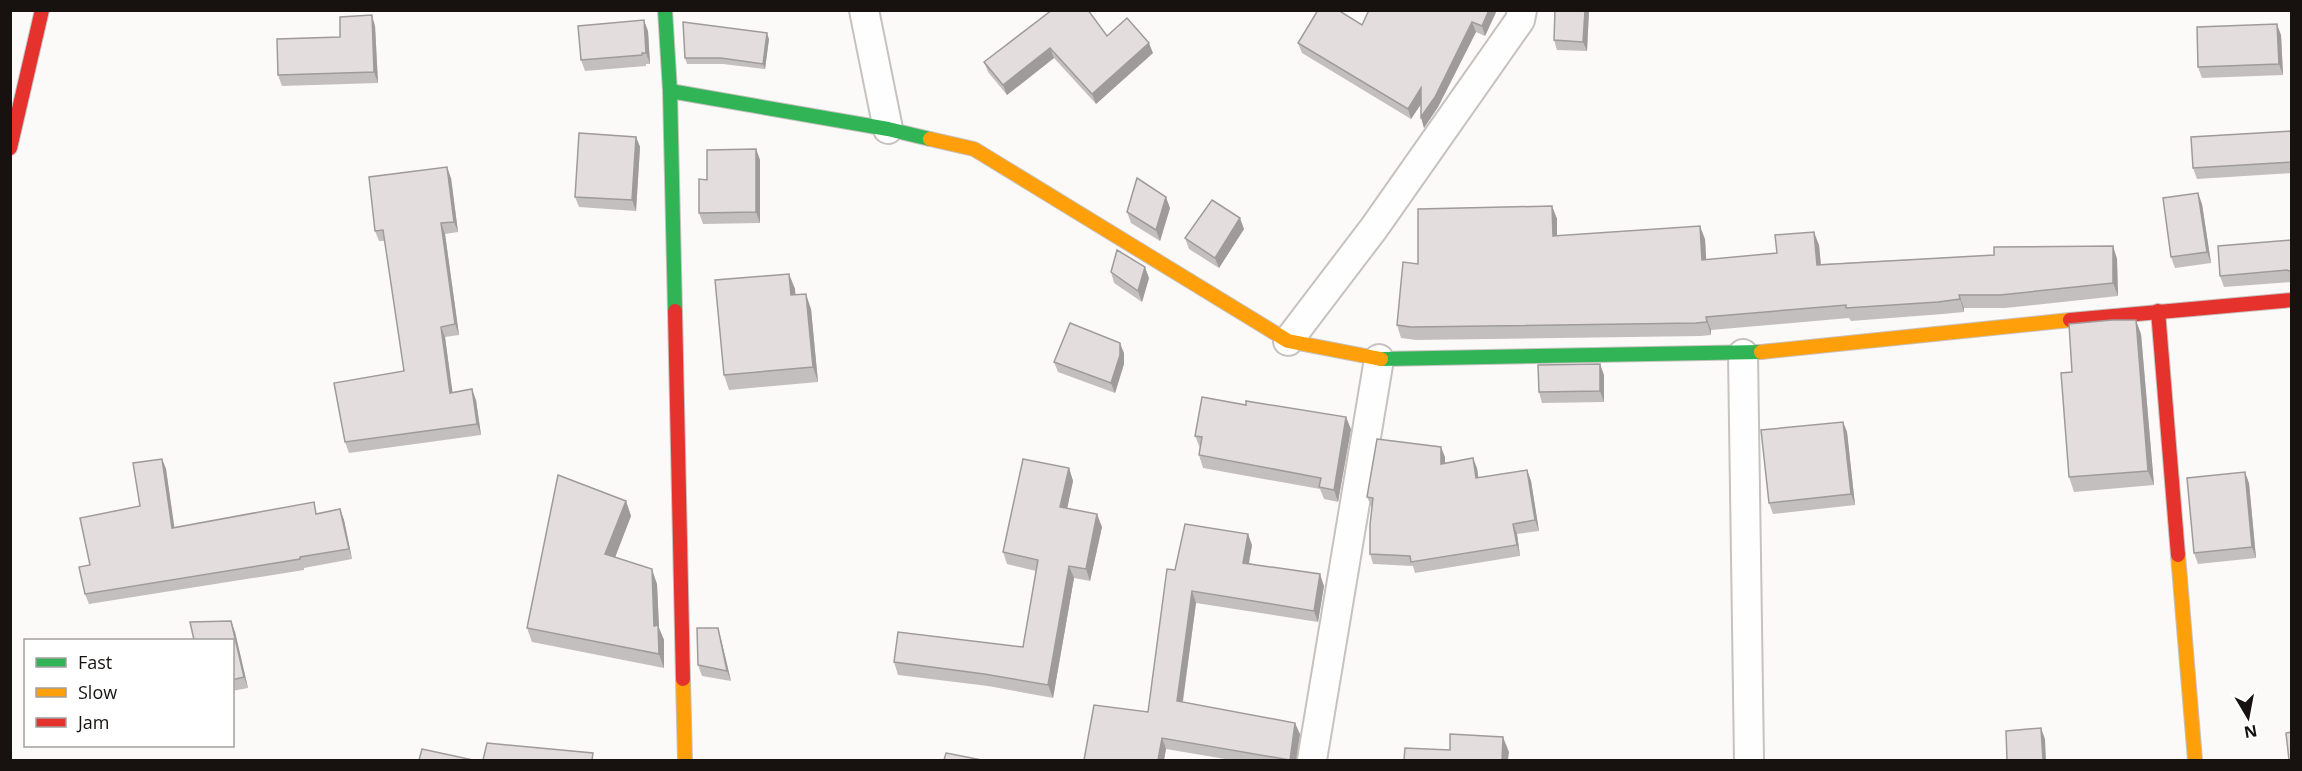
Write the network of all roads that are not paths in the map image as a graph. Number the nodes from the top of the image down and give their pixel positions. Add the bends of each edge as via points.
1 (42, 10) edge
2 (665, 10) edge
3 (864, 10) edge
4 (1522, 10) edge
5 (670, 90) junction
6 (888, 129) junction
7 (10, 148) edge
8 (2292, 300) edge
9 (2158, 311) junction
10 (1288, 341) junction
11 (1743, 354) junction
12 (1379, 360) junction
13 (685, 760) edge
14 (1312, 760) edge
15 (1749, 760) edge
16 (2195, 760) edge

1 - 7 street
2 - 5 street
3 - 6 street
4 - 10 street via 1520,20 1380,219
5 - 6 street
5 - 13 street
6 - 10 street via 974,150
8 - 9 street
9 - 11 street
9 - 16 street
10 - 12 street
11 - 12 street
11 - 15 street
12 - 14 street

